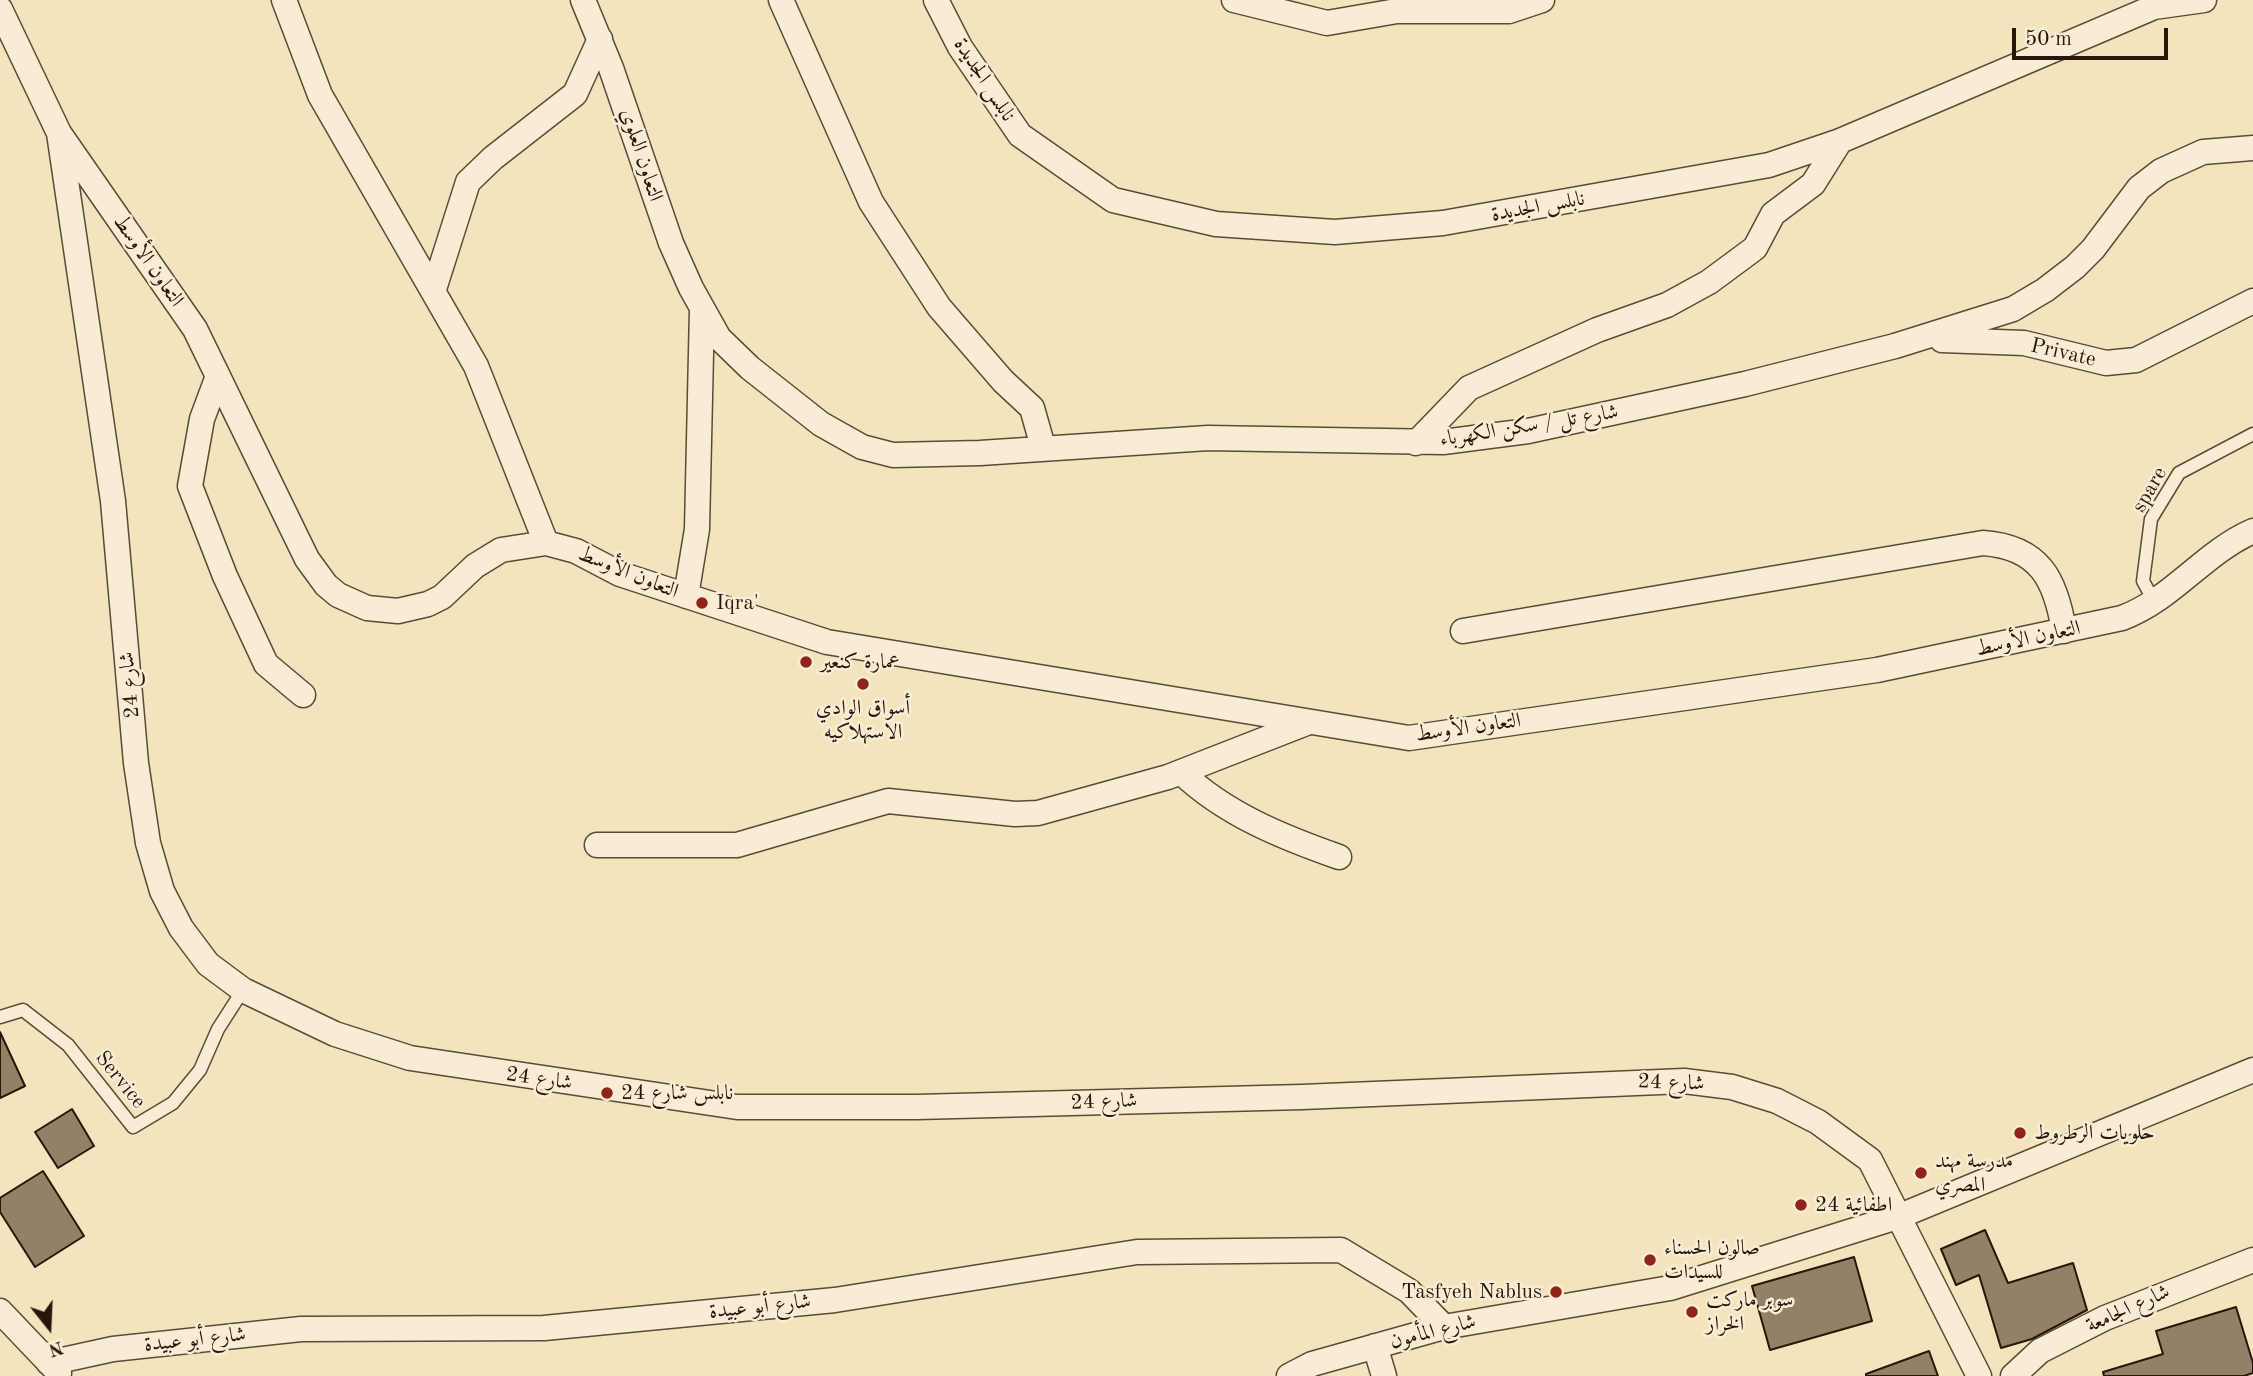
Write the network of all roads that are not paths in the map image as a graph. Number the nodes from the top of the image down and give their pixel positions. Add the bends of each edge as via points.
1 (284, 0) edge
2 (583, 0) edge
3 (781, 0) edge
4 (936, 0) edge
5 (1234, 0) edge
6 (1542, 0) edge
7 (2204, 0) edge
8 (0, 9) edge
9 (600, 39) junction
10 (59, 133) junction
11 (1840, 141) junction
12 (2253, 148) edge
13 (434, 289) junction
14 (2253, 301) edge
15 (702, 309) junction
16 (1942, 340) dead end
17 (218, 376) junction
18 (2253, 434) edge
19 (1416, 443) junction
20 (1043, 447) junction
21 (2253, 531) edge
22 (546, 543) junction
23 (686, 596) junction
24 (2155, 604) junction
25 (1463, 631) dead end
26 (2064, 631) junction
27 (303, 695) dead end
28 (1311, 722) junction
29 (1181, 772) junction
30 (597, 845) dead end
31 (1339, 857) dead end
32 (243, 990) junction
33 (0, 1017) edge
34 (2253, 1070) edge
35 (1900, 1216) junction
36 (2253, 1261) edge
37 (0, 1311) edge
38 (1444, 1327) junction
39 (1375, 1346) junction
40 (2040, 1351) junction
41 (56, 1370) edge
42 (1289, 1376) edge
43 (1384, 1376) edge
44 (1979, 1376) edge
45 (2014, 1376) edge
46 (2041, 1376) edge

1 - 13 street via 320,95
2 - 9 street, التعاون العلوي
3 - 20 street via 871,202 939,307 1031,408
4 - 11 street, نابلس الجديدة via 960,47 1020,135 1112,200 1216,224 1335,232 1443,223 1769,165
5 - 6 street via 1327,23 1397,11 1509,10
7 - 11 street, نابلس الجديدة via 2154,8
8 - 10 street
9 - 13 street via 575,94 468,182
9 - 15 street, التعاون العلوي via 671,243
10 - 17 street, التعاون الأوسط via 195,329
10 - 32 street, شارع 24 via 113,501 136,763 148,843 162,891 181,929 208,964
11 - 19 street via 1813,184 1773,214 1755,248 1709,282 1667,305 1586,335 1469,388
12 - 19 street, شارع تل / سكن الكهرباء via 2203,152 2161,171 2139,188 2075,267 2035,297 1989,318 1821,365 1573,422 1483,438
13 - 22 street via 476,366
14 - 16 street, Private via 2136,360 2106,363 2024,343
15 - 20 street, شارع تل / سكن الكهرباء via 723,343 750,368 821,424 862,447 904,455
15 - 23 street via 697,529
17 - 22 street, التعاون الأوسط via 307,559 326,585 352,603 382,611 413,609 442,597 475,566 501,550
17 - 27 street via 202,419 190,486 266,664
18 - 24 lane, spare via 2179,473 2151,519 2143,581
19 - 20 street, شارع تل / سكن الكهرباء via 1248,437
21 - 24 street, التعاون الأوسط via 2206,559
22 - 23 street, التعاون الأوسط
23 - 28 street, التعاون الأوسط via 827,642
24 - 26 street, التعاون الأوسط via 2122,618
25 - 26 street via 1997,544 2023,553 2044,571 2057,596
26 - 28 street, التعاون الأوسط via 1877,670 1409,738
28 - 29 street
29 - 30 street via 1119,793 1029,814 888,802 737,845
29 - 31 street via 1203,793 1250,820
32 - 33 lane, Service via 218,1029 201,1070 173,1103 133,1126 68,1045 23,1010
32 - 35 street, شارع 24 via 335,1034 410,1058 750,1107 1261,1098 1684,1081 1732,1087 1777,1101 1818,1122 1870,1160
34 - 35 street, شارع المأمون
35 - 38 street, شارع المأمون via 1670,1288
35 - 44 street, شارع 24
36 - 40 street, شارع الجامعة via 2148,1299
37 - 41 street
38 - 39 street, شارع المأمون
38 - 41 street, شارع أبو عبيدة via 1409,1291 1341,1250 1137,1252 835,1300 544,1328 301,1329 113,1349
39 - 42 street, شارع المأمون via 1312,1364
39 - 43 street
40 - 45 street, شارع الجامعة
40 - 46 street

